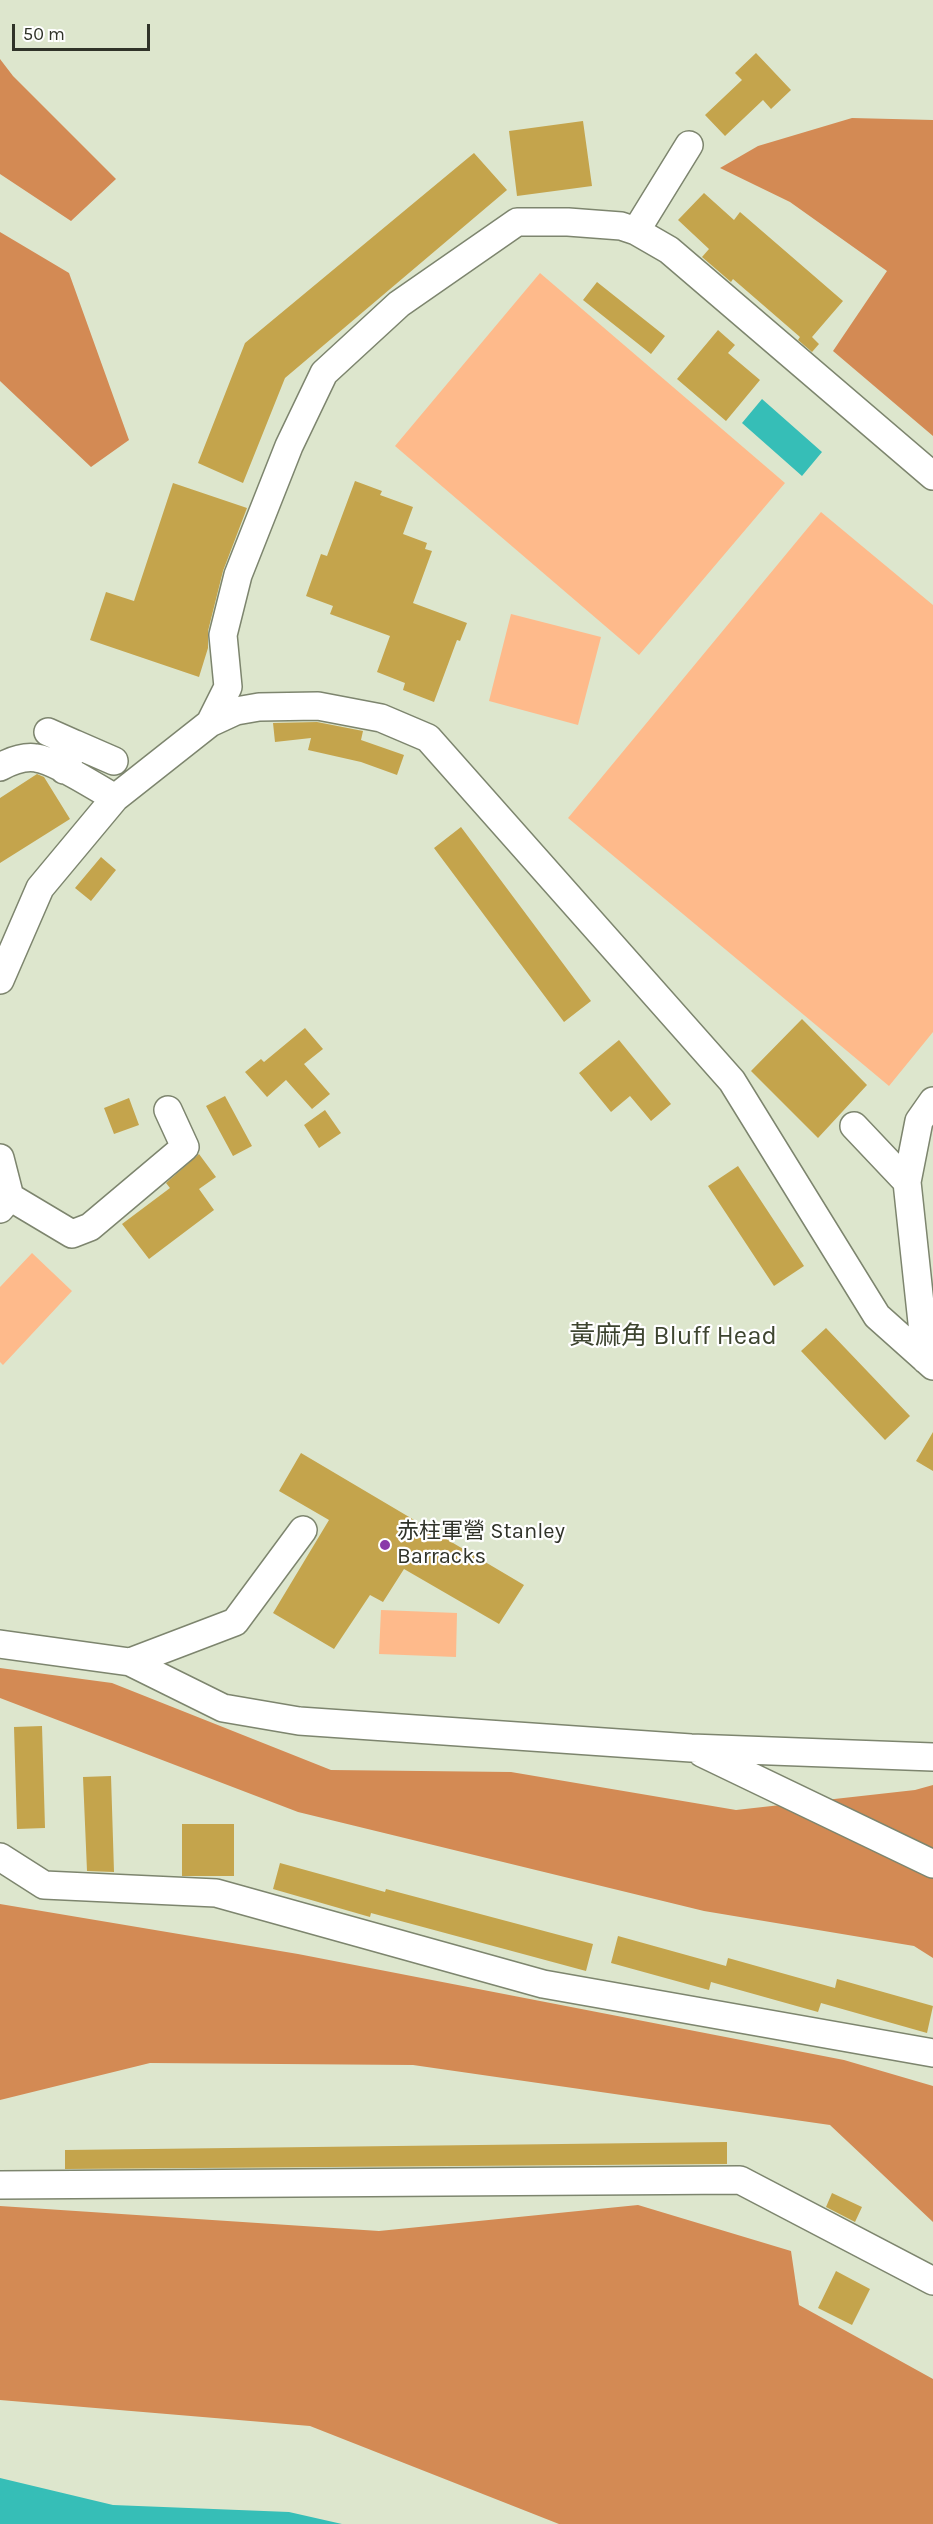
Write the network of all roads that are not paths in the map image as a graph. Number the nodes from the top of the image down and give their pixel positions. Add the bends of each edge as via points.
1 (690, 145) dead end
2 (636, 231) junction
3 (933, 476) edge
4 (210, 723) junction
5 (48, 732) dead end
6 (75, 744) junction
7 (114, 760) dead end
8 (0, 767) edge
9 (64, 770) junction
10 (115, 798) junction
11 (0, 980) edge
12 (933, 1101) edge
13 (168, 1110) dead end
14 (854, 1126) dead end
15 (0, 1158) edge
16 (907, 1182) junction
17 (5, 1203) edge
18 (929, 1363) edge
19 (303, 1530) dead end
20 (0, 1644) edge
21 (130, 1662) junction
22 (691, 1748) junction
23 (933, 1757) edge
24 (0, 1857) edge
25 (933, 1864) edge
26 (933, 2053) edge
27 (0, 2185) edge
28 (933, 2280) edge

1 - 2 lane
2 - 3 lane via 669,250
2 - 4 lane via 621,226 517,222 399,304 324,373 289,446 238,575 223,635 228,687
4 - 10 lane
4 - 18 lane via 236,711 259,707 318,706 381,718 428,738 732,1081 877,1316
5 - 6 lane
6 - 7 lane
6 - 9 lane
8 - 9 lane via 15,759 37,758
9 - 10 lane
10 - 11 lane via 40,888
12 - 16 lane via 919,1121
13 - 17 lane via 185,1147 90,1227 72,1234
14 - 16 lane
15 - 17 lane
16 - 18 lane
19 - 21 lane via 235,1622
20 - 21 lane
21 - 22 lane via 223,1708 299,1721
22 - 23 lane
22 - 25 lane
24 - 26 lane via 44,1885 216,1893 543,1984
27 - 28 lane via 740,2180

